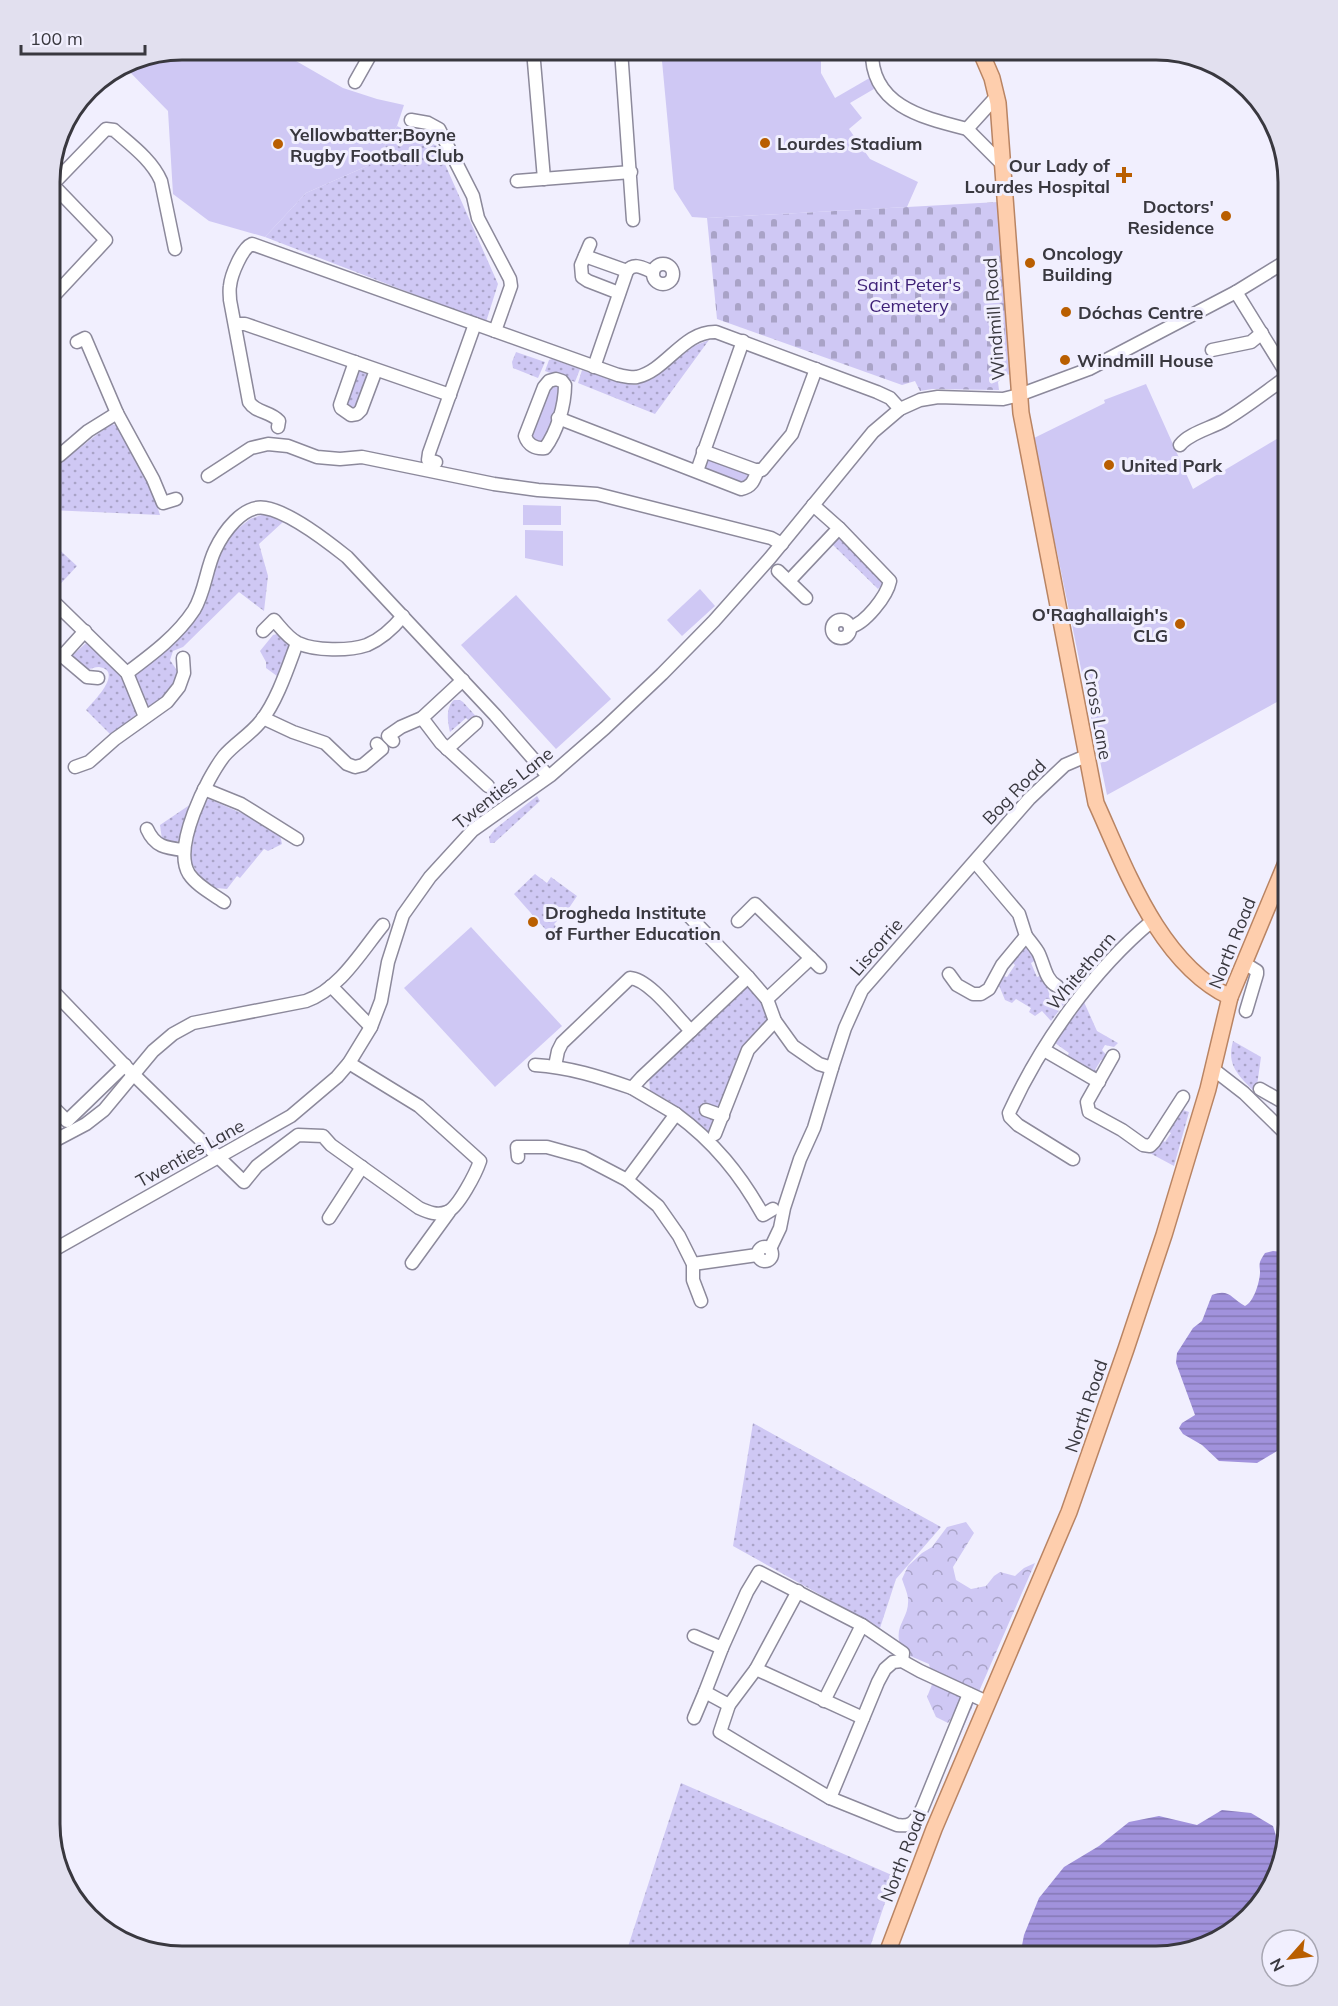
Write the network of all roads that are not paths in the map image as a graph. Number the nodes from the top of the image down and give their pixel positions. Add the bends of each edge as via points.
1 (367, 60) edge
2 (534, 60) edge
3 (622, 60) edge
4 (874, 60) edge
5 (984, 60) edge
6 (355, 82) dead end
7 (996, 97) junction
8 (411, 120) dead end
9 (967, 129) junction
10 (1002, 164) junction
11 (631, 172) junction
12 (60, 177) edge
13 (544, 179) junction
14 (517, 181) dead end
15 (60, 195) edge
16 (633, 220) dead end
17 (177, 241) dead end
18 (590, 244) dead end
19 (585, 256) junction
20 (1278, 266) edge
21 (627, 271) junction
22 (653, 272) dead end
23 (60, 289) edge
24 (1236, 292) junction
25 (619, 293) junction
26 (236, 324) junction
27 (475, 324) junction
28 (495, 331) junction
29 (1262, 333) junction
30 (743, 341) junction
31 (77, 342) dead end
32 (1212, 350) dead end
33 (1278, 359) edge
34 (354, 362) junction
35 (594, 367) junction
36 (816, 369) junction
37 (376, 370) junction
38 (1278, 383) edge
39 (450, 395) junction
40 (1019, 395) junction
41 (900, 409) junction
42 (117, 413) junction
43 (558, 418) junction
44 (278, 427) dead end
45 (1180, 445) dead end
46 (703, 451) junction
47 (60, 455) edge
48 (436, 462) dead end
49 (758, 470) junction
50 (696, 471) junction
51 (208, 476) dead end
52 (176, 499) dead end
53 (813, 505) junction
54 (839, 528) junction
55 (782, 544) junction
56 (778, 572) dead end
57 (789, 581) junction
58 (806, 598) dead end
59 (60, 607) edge
60 (403, 616) junction
61 (850, 627) dead end
62 (86, 631) junction
63 (263, 631) dead end
64 (297, 643) junction
65 (61, 656) joint
66 (183, 657) dead end
67 (128, 673) junction
68 (98, 678) dead end
69 (463, 680) junction
70 (145, 717) junction
71 (263, 718) junction
72 (422, 718) junction
73 (476, 723) dead end
74 (393, 741) dead end
75 (377, 744) dead end
76 (447, 749) junction
77 (1086, 756) junction
78 (75, 766) dead end
79 (548, 776) junction
80 (488, 786) dead end
81 (204, 789) junction
82 (147, 829) dead end
83 (297, 839) dead end
84 (184, 850) junction
85 (975, 862) junction
86 (1278, 882) edge
87 (224, 902) dead end
88 (690, 917) dead end
89 (738, 921) dead end
90 (1152, 921) junction
91 (383, 925) dead end
92 (1026, 936) junction
93 (1244, 963) junction
94 (949, 974) dead end
95 (748, 977) junction
96 (332, 986) junction
97 (1057, 986) dead end
98 (60, 997) edge
99 (1230, 997) junction
100 (767, 999) junction
101 (1246, 1011) dead end
102 (775, 1021) junction
103 (371, 1027) junction
104 (691, 1031) junction
105 (1044, 1050) junction
106 (1113, 1056) dead end
107 (350, 1063) junction
108 (535, 1065) dead end
109 (555, 1066) junction
110 (832, 1068) junction
111 (129, 1069) junction
112 (1213, 1069) junction
113 (1099, 1082) junction
114 (632, 1088) junction
115 (1260, 1089) dead end
116 (1183, 1097) dead end
117 (1278, 1099) edge
118 (706, 1110) dead end
119 (60, 1114) edge
120 (676, 1114) junction
121 (723, 1116) junction
122 (1278, 1126) edge
123 (715, 1134) dead end
124 (60, 1138) edge
125 (219, 1157) junction
126 (518, 1157) dead end
127 (1073, 1159) dead end
128 (362, 1167) junction
129 (627, 1180) junction
130 (773, 1209) dead end
131 (449, 1212) junction
132 (329, 1218) dead end
133 (60, 1246) edge
134 (412, 1263) dead end
135 (693, 1264) junction
136 (701, 1301) dead end
137 (798, 1591) junction
138 (862, 1625) junction
139 (694, 1636) dead end
140 (722, 1648) junction
141 (902, 1661) junction
142 (756, 1669) junction
143 (705, 1692) junction
144 (969, 1694) junction
145 (824, 1701) junction
146 (987, 1702) junction
147 (729, 1705) junction
148 (694, 1718) dead end
149 (863, 1718) junction
150 (830, 1798) junction
151 (890, 1946) edge

1 - 6 street
2 - 13 street
3 - 11 street
4 - 9 street via 879,80 898,104 922,117
5 - 7 main road, Windmill Road
7 - 9 street
7 - 10 main road, Windmill Road
8 - 28 street via 439,129 510,279
9 - 10 street
10 - 40 main road, Windmill Road
11 - 13 street
11 - 16 street
12 - 17 street via 106,129 114,130 157,171
13 - 14 street
15 - 23 street via 106,240
18 - 19 street
19 - 21 street
19 - 25 street via 582,277
20 - 24 street, Windmill Road
21 - 22 street via 636,266
21 - 25 street
24 - 29 street
24 - 40 street, Windmill Road via 1089,369
25 - 35 street
26 - 27 street via 230,285 240,256 252,244
26 - 34 street
26 - 44 street via 249,402 253,408 276,417
27 - 28 street
27 - 39 street
28 - 35 street
29 - 32 street via 1251,342
29 - 33 street
30 - 35 street via 716,332 702,333 655,368 634,378
30 - 36 street
30 - 46 street
31 - 42 street via 85,338
34 - 37 street
34 - 37 street via 340,405 351,415 361,410
36 - 41 street via 890,398
36 - 49 street via 792,434
37 - 39 street
38 - 45 street
39 - 48 street via 428,460
40 - 41 street, Twenties Lane via 1003,399 938,397
40 - 77 main road, Cross Lane
41 - 53 street, Twenties Lane via 873,432
42 - 47 street
42 - 52 street via 163,503
43 - 43 street via 545,448 527,443 528,423 544,387 556,379 565,385
43 - 50 street
46 - 49 street
46 - 50 street
49 - 50 street via 754,482 741,489
51 - 55 street via 251,448 268,444 288,446 317,457 362,457 494,484 597,494
53 - 54 street
53 - 55 street, Twenties Lane
54 - 57 street
54 - 61 street via 890,581 883,598 857,625
55 - 79 street, Twenties Lane via 663,674
56 - 57 street
57 - 58 street
59 - 62 street
60 - 64 street via 380,638 366,645 326,650
60 - 67 street via 347,557 320,536 263,507 238,518 224,534 214,551 195,608 158,649
60 - 69 street
62 - 65 street
62 - 67 street
63 - 64 street via 274,620
64 - 71 street
65 - 68 street via 87,677
66 - 70 street via 184,673 179,687 167,702
67 - 70 street
69 - 72 street
69 - 79 street
70 - 78 street via 89,762
71 - 75 street via 325,743 355,767 382,749
71 - 81 street via 226,754
72 - 74 street via 388,736
72 - 76 street
73 - 76 street
76 - 80 street via 480,769
77 - 85 street, Bog Road via 1052,776
77 - 90 main road, Cross Lane via 1096,803
79 - 103 street, Twenties Lane via 473,830 413,899 395,937
81 - 83 street via 241,804
81 - 84 street
82 - 84 street via 152,840 160,845
84 - 87 street via 189,874
85 - 92 street via 1019,914
85 - 110 street, Liscorrie via 862,990 844,1028
86 - 93 main road, North Road
88 - 95 street
89 - 100 street via 755,904 815,962
90 - 99 main road, Cross Lane via 1194,972
90 - 105 street, Whitethorn via 1085,990
91 - 96 street
92 - 94 street via 1002,965 989,989 981,994 957,985
92 - 97 street via 1048,978
93 - 99 main road, North Road
93 - 101 street via 1257,970
95 - 100 street
95 - 104 street
96 - 103 street
96 - 111 street via 306,1001 193,1023 172,1034
98 - 111 street
99 - 112 main road, North Road
100 - 102 street
102 - 110 street via 793,1046
102 - 121 street via 748,1050
103 - 107 street, Twenties Lane
104 - 109 street via 646,984 630,978 562,1042
104 - 114 street
105 - 113 street
105 - 127 street, Whitethorn via 1009,1113 1010,1118
106 - 113 street
107 - 125 street, Twenties Lane via 291,1116
107 - 131 street via 419,1106 480,1161
108 - 109 street
109 - 114 street
110 - 135 street, Liscorrie via 770,1249 763,1247 757,1255
111 - 119 street via 67,1121
111 - 124 street via 104,1110
111 - 125 street
112 - 122 street
112 - 146 main road, North Road via 1164,1235 1095,1440 1026,1617
113 - 116 street via 1087,1102 1089,1112 1143,1145 1154,1142
114 - 120 street
115 - 117 street
118 - 121 street
120 - 129 street
120 - 130 street via 734,1169 763,1215
121 - 123 street
125 - 128 street via 244,1182 257,1166 298,1135 323,1136
125 - 133 street, Twenties Lane
126 - 129 street via 517,1147 548,1147 583,1157
128 - 131 street via 422,1209 435,1214
128 - 132 street
129 - 135 street via 658,1206
131 - 134 street
135 - 136 street via 693,1280
137 - 138 street
137 - 140 street via 759,1572
137 - 142 street
138 - 141 street via 903,1653
138 - 145 street
139 - 140 street
140 - 143 street
141 - 144 street
141 - 149 street via 885,1669
142 - 145 street
142 - 147 street
143 - 147 street
143 - 148 street
144 - 146 street
144 - 150 street via 914,1821 897,1826
145 - 149 street
146 - 151 main road, North Road
147 - 150 street via 720,1732
149 - 150 street

